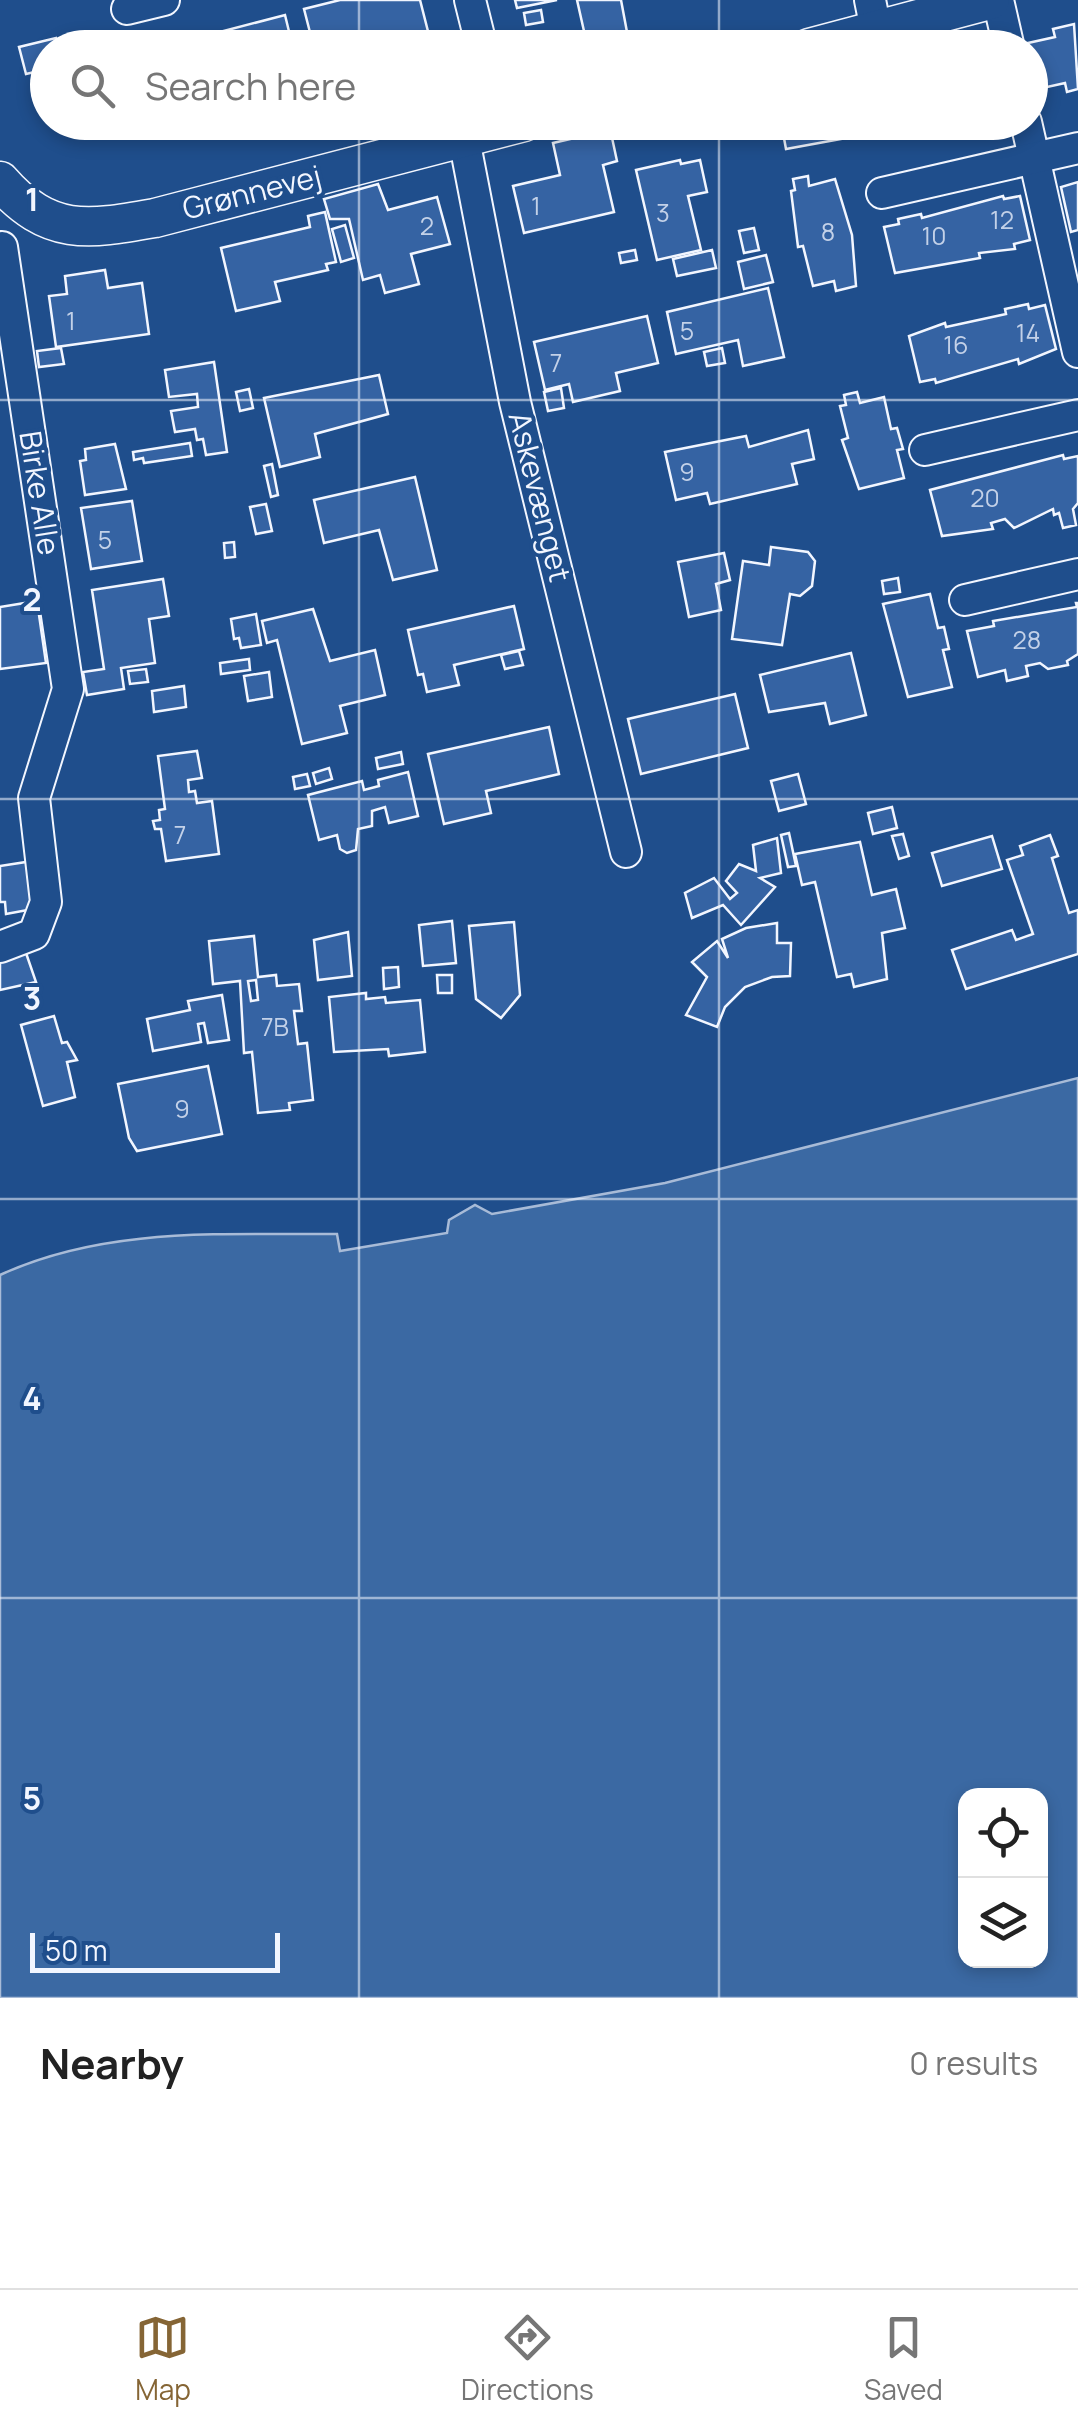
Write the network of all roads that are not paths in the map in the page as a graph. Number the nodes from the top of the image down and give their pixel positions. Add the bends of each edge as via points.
1 (164, 0) edge
2 (470, 0) edge
3 (994, 0) edge
4 (127, 9) dead end
5 (873, 15) edge
6 (478, 30) edge
7 (844, 30) edge
8 (1003, 30) edge
9 (460, 140) edge
10 (464, 140) edge
11 (1030, 140) edge
12 (1078, 148) edge
13 (1034, 158) junction
14 (0, 182) edge
15 (882, 193) dead end
16 (25, 210) junction
17 (1, 248) edge
18 (1078, 352) edge
19 (1078, 415) edge
20 (924, 450) dead end
21 (1078, 574) edge
22 (965, 600) dead end
23 (626, 852) dead end
24 (0, 947) edge

1 - 4 street
2 - 6 street
3 - 5 street
3 - 8 street
5 - 7 street
9 - 16 street, Grønnevej via 97,228 57,224
10 - 23 street, Askevænget via 516,402
11 - 13 street
12 - 13 street
13 - 15 street
13 - 18 street
14 - 16 street
16 - 17 street
17 - 24 street, Birke Alle via 68,689 34,798 46,902 34,934
19 - 20 street
21 - 22 street

